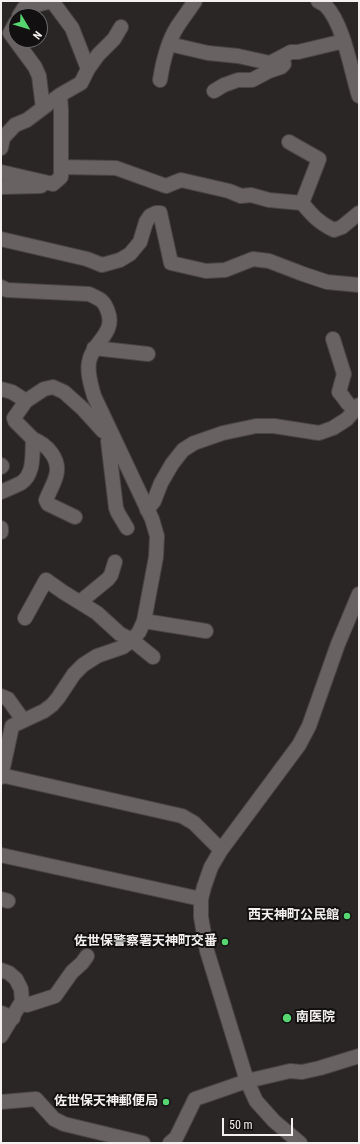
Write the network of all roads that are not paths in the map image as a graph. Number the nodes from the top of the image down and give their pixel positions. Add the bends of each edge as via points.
1 (195, 1) edge
2 (318, 1) edge
3 (24, 8) edge
4 (122, 27) dead end
5 (344, 41) junction
6 (169, 44) junction
7 (21, 48) edge
8 (298, 52) junction
9 (88, 70) junction
10 (160, 80) dead end
11 (214, 91) dead end
12 (60, 95) junction
13 (359, 96) edge
14 (43, 108) junction
15 (289, 142) dead end
16 (1, 148) edge
17 (61, 167) junction
18 (1, 172) edge
19 (53, 184) junction
20 (1, 187) edge
21 (302, 203) junction
22 (359, 213) edge
23 (1, 239) edge
24 (359, 285) edge
25 (1, 287) edge
26 (333, 339) dead end
27 (94, 348) junction
28 (148, 354) dead end
29 (1, 390) edge
30 (26, 401) junction
31 (357, 407) edge
32 (112, 434) junction
33 (33, 439) junction
34 (1, 492) edge
35 (147, 510) junction
36 (75, 517) dead end
37 (1, 528) edge
38 (127, 528) dead end
39 (1, 532) edge
40 (115, 562) dead end
41 (359, 594) edge
42 (80, 602) junction
43 (25, 618) dead end
44 (144, 621) junction
45 (206, 632) dead end
46 (132, 640) junction
47 (153, 657) dead end
48 (1, 696) edge
49 (23, 720) junction
50 (1, 775) edge
51 (221, 850) junction
52 (1, 855) edge
53 (201, 900) junction
54 (87, 956) dead end
55 (1, 970) edge
56 (22, 1001) junction
57 (7, 1015) edge
58 (1, 1036) edge
59 (359, 1056) edge
60 (247, 1081) junction
61 (1, 1102) edge
62 (143, 1143) edge
63 (170, 1143) edge
64 (300, 1143) edge

1 - 6 street
2 - 5 street via 334,17
3 - 9 street via 52,1 72,28
4 - 9 street
5 - 8 street
5 - 13 street
6 - 8 street via 270,63 291,52
6 - 10 street
7 - 14 street via 39,76
8 - 11 street via 281,67 252,80 238,80
9 - 12 street via 81,83
12 - 14 street
12 - 17 street
14 - 16 street via 28,120 15,125 3,138
15 - 21 street via 319,159
17 - 19 street via 61,177
17 - 21 street via 116,168 166,186 181,180 241,196 251,195 269,200
18 - 19 street
19 - 20 street via 37,187
21 - 22 street via 323,225 334,230 342,227
23 - 24 street via 87,259 102,265 130,254 140,242 150,216 160,213 172,263 206,271 225,270 253,259 269,261 327,282
25 - 27 street via 6,290 89,294 100,299 105,304 110,318 108,330
26 - 31 street via 344,374 339,392 350,407
27 - 28 street
27 - 32 street via 89,362 89,379
29 - 30 street via 12,392
30 - 32 street via 44,389 53,387 64,392 103,431
30 - 33 street via 14,418
31 - 35 street via 347,419 319,433 256,426 194,443 183,450 172,464
32 - 35 street
32 - 38 street via 108,441 116,508
33 - 34 street via 28,476 22,482
33 - 36 street via 52,453 57,466 57,475 46,500 48,504
35 - 44 street via 157,536 156,557
37 - 39 street
40 - 42 street via 108,579
41 - 51 street via 301,741
42 - 43 street via 46,580
42 - 46 street via 102,616 120,634
44 - 45 street
44 - 46 street
46 - 47 street
46 - 49 street via 123,647 97,656 83,665 52,705
48 - 49 street via 8,699
49 - 50 street via 12,726
50 - 51 street via 182,816 194,823
51 - 53 street via 211,867
52 - 53 street
53 - 60 street via 207,951
54 - 56 street via 55,996 27,1005
55 - 56 street via 16,979 21,989
56 - 57 street
57 - 58 street
59 - 60 street via 320,1068 302,1072 290,1071
60 - 63 street via 195,1099 176,1138
60 - 64 street via 256,1101 274,1121
61 - 62 street via 36,1099 54,1118 64,1124

